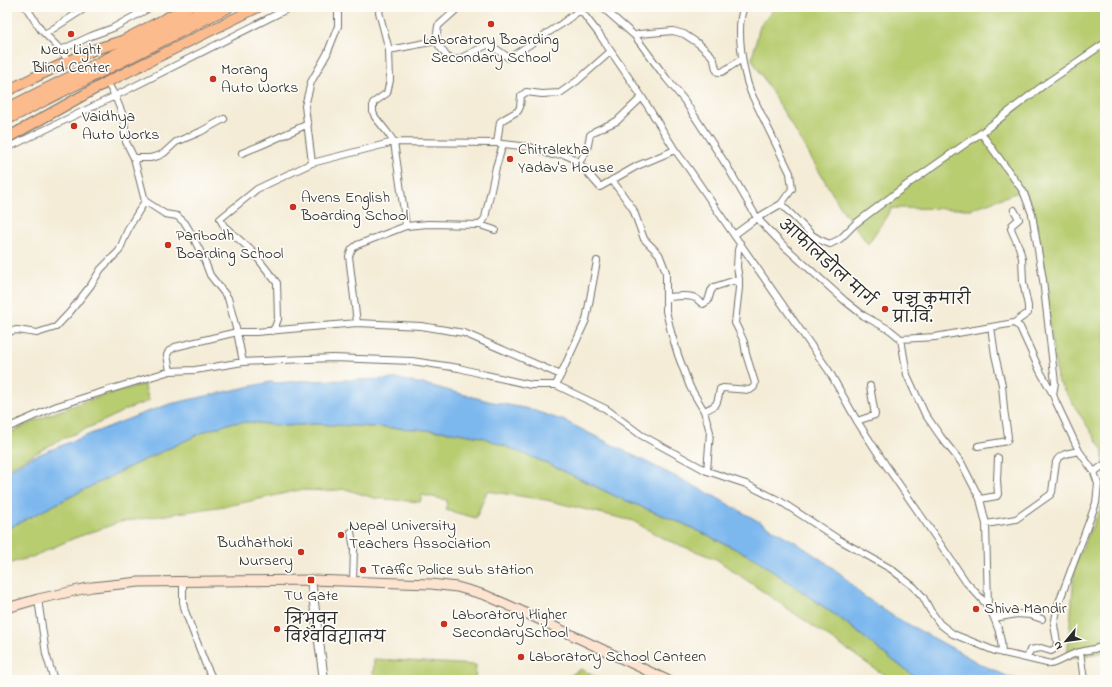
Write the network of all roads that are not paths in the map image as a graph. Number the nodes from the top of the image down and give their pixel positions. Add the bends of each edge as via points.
1 (26, 7) edge
2 (88, 7) edge
3 (151, 7) edge
4 (188, 7) edge
5 (211, 7) edge
6 (228, 7) edge
7 (258, 7) edge
8 (291, 7) edge
9 (338, 7) edge
10 (381, 7) edge
11 (461, 7) edge
12 (602, 7) edge
13 (744, 7) edge
14 (579, 8) edge
15 (45, 34) junction
16 (635, 36) junction
17 (436, 41) junction
18 (1105, 43) edge
19 (61, 50) junction
20 (389, 50) junction
21 (610, 52) junction
22 (742, 59) junction
23 (69, 62) junction
24 (107, 82) junction
25 (7, 91) edge
26 (115, 96) junction
27 (642, 97) junction
28 (7, 109) edge
29 (7, 119) edge
30 (224, 119) dead end
31 (308, 124) junction
32 (981, 133) junction
33 (7, 138) edge
34 (394, 142) junction
35 (500, 143) junction
36 (7, 148) edge
37 (675, 150) junction
38 (242, 153) dead end
39 (134, 158) junction
40 (312, 163) junction
41 (579, 163) junction
42 (612, 180) junction
43 (145, 202) junction
44 (781, 204) junction
45 (1014, 210) dead end
46 (757, 218) junction
47 (480, 225) junction
48 (406, 226) junction
49 (495, 230) dead end
50 (734, 235) junction
51 (740, 243) junction
52 (597, 261) dead end
53 (739, 279) junction
54 (667, 297) junction
55 (1014, 322) junction
56 (357, 324) junction
57 (991, 327) junction
58 (272, 331) junction
59 (7, 332) edge
60 (237, 332) junction
61 (901, 340) junction
62 (243, 362) junction
63 (170, 371) junction
64 (561, 375) junction
65 (556, 385) junction
66 (870, 386) dead end
67 (1053, 394) junction
68 (704, 412) junction
69 (857, 421) junction
70 (7, 428) edge
71 (978, 446) dead end
72 (1079, 451) junction
73 (998, 458) dead end
74 (1105, 464) edge
75 (707, 471) junction
76 (1094, 472) junction
77 (980, 499) junction
78 (986, 524) junction
79 (351, 532) dead end
80 (311, 580) junction
81 (183, 581) junction
82 (353, 581) junction
83 (38, 599) junction
84 (988, 606) junction
85 (7, 608) edge
86 (994, 618) junction
87 (1042, 619) dead end
88 (1105, 645) edge
89 (7, 652) edge
90 (1080, 652) junction
91 (1002, 653) junction
92 (1027, 658) junction
93 (7, 661) edge
94 (54, 680) edge
95 (213, 680) edge
96 (324, 680) edge
97 (668, 680) edge
98 (1084, 680) edge

1 - 15 street
2 - 15 street
3 - 19 street via 113,28
4 - 23 main road via 122,41 93,50
5 - 28 highway
6 - 29 highway
7 - 24 main road
8 - 26 street
9 - 31 street via 338,26 328,54 311,82 305,106
10 - 20 street via 379,12
11 - 17 street via 438,26
12 - 16 street
13 - 22 street via 740,26
14 - 17 street via 560,24 508,58 487,45 452,60 447,58
14 - 21 street
15 - 19 street
16 - 22 street via 660,31 684,34 711,55 718,72
16 - 46 street via 684,100
17 - 20 street
18 - 32 street via 1045,84
19 - 23 street
20 - 34 street via 390,80 387,93 373,103 372,112
21 - 27 street
21 - 35 street via 560,93 526,92 521,96 518,111 500,122
22 - 44 street via 751,93 790,173 792,189
23 - 25 main road
24 - 26 street
24 - 33 main road
26 - 36 street
26 - 39 street via 124,118 126,142
27 - 37 street
27 - 41 street via 617,121 590,135 587,150
30 - 39 street via 176,142 158,156
31 - 38 street
31 - 40 street
32 - 44 street via 908,184 855,224 840,239 830,244 812,235
32 - 67 street via 1023,191 1032,214 1043,280 1055,383
34 - 35 street
34 - 40 street
34 - 48 street
35 - 41 street via 530,147 552,155 562,154
35 - 47 street via 485,218
37 - 42 street
37 - 50 street
39 - 43 street
40 - 58 street via 257,190 220,219 224,226 252,251 277,283 278,319
41 - 42 street via 600,187
42 - 54 street via 633,210 644,239 659,254 666,272
43 - 59 street via 129,227 119,251 101,269 56,327 37,333 17,330
43 - 60 street via 165,214 177,216 185,223 210,275 228,298
44 - 46 street
45 - 55 street via 1019,219 1011,229 1019,247 1028,306 1028,313
46 - 50 street, आफालडोल मार्ग
46 - 61 street, आफालडोल मार्ग via 845,301
47 - 48 street
47 - 49 street
48 - 56 street via 356,245 352,249 349,256
50 - 51 street
51 - 53 street via 737,267
51 - 69 street via 829,371
52 - 64 street via 586,320
53 - 54 street via 714,288 708,301 703,304 690,296
53 - 68 street via 734,323 744,342 754,387 750,390 720,389 715,407
54 - 68 street via 666,311 673,338 690,387
55 - 57 street
55 - 67 street via 1020,327
56 - 58 street
56 - 64 street via 421,326 464,334
57 - 61 street
57 - 71 street via 1002,384 1008,438 1007,441
58 - 60 street
60 - 62 street
60 - 63 street via 175,347 167,355
61 - 77 street via 907,375 926,414 960,462
62 - 63 street via 195,370
62 - 65 street via 333,358 412,361 459,368 531,385
63 - 70 street via 57,406
64 - 65 street
65 - 75 street via 606,409 641,436
66 - 69 street via 875,415
67 - 72 street
68 - 75 street via 710,432
69 - 84 street via 966,582
72 - 76 street
72 - 78 street via 1058,457 1052,492 1045,499 1016,519
73 - 77 street via 998,494
74 - 76 street
75 - 91 street via 746,484 780,501 838,539 891,569 914,587 940,624 953,634
76 - 92 street via 1098,484 1096,503 1058,605 1054,625 1056,648 1051,651 1041,648 1030,650
77 - 78 street
78 - 84 street
79 - 82 street via 354,549
80 - 81 main road
80 - 82 main road
80 - 96 street
81 - 83 main road via 92,587
81 - 95 street via 185,611
82 - 97 main road via 457,587 518,609
83 - 85 main road
83 - 94 street via 46,654
84 - 86 street
86 - 87 street via 1017,614
86 - 91 street via 1002,643
88 - 90 street
89 - 93 street
90 - 92 street via 1050,664
90 - 98 street
91 - 92 street

